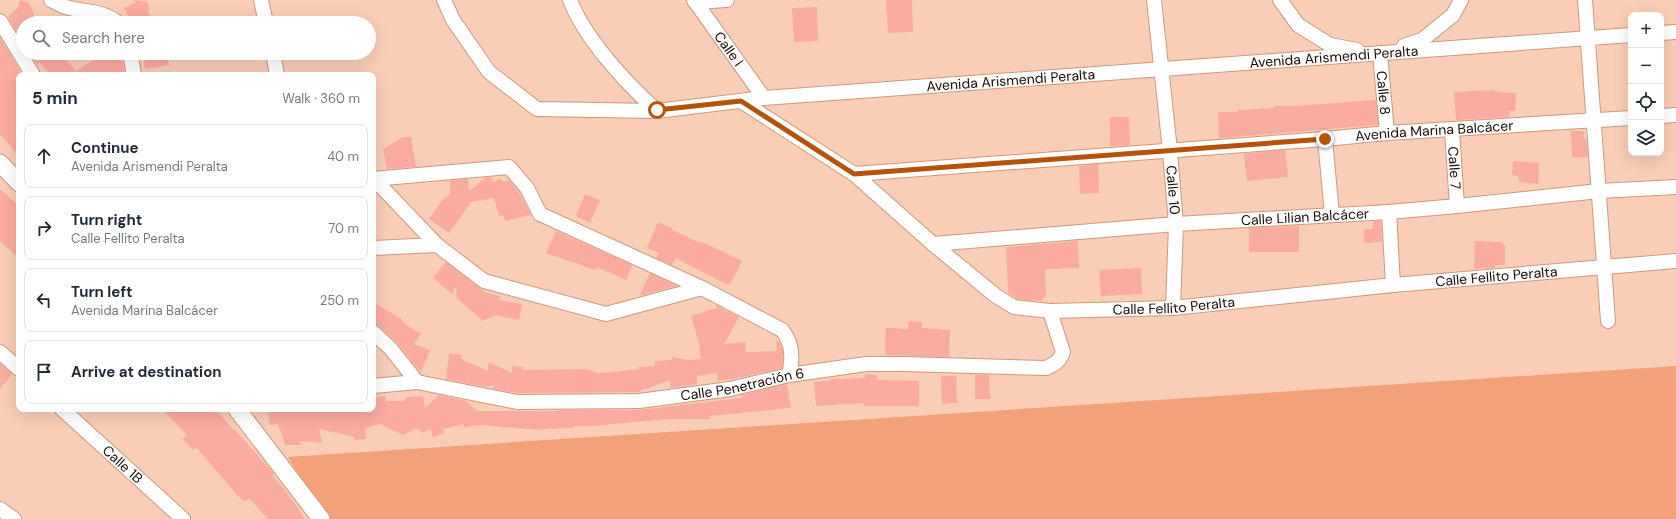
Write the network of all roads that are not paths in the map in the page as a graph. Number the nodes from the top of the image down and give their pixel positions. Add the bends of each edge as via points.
1 (51, 0) edge
2 (261, 0) edge
3 (444, 0) edge
4 (570, 0) edge
5 (727, 0) edge
6 (1154, 0) edge
7 (1280, 0) edge
8 (1461, 0) edge
9 (1585, 0) edge
10 (695, 1) edge
11 (108, 16) edge
12 (264, 16) edge
13 (0, 21) edge
14 (1676, 32) edge
15 (1664, 33) edge
16 (1628, 35) edge
17 (1588, 38) junction
18 (16, 47) edge
19 (1380, 53) junction
20 (24, 60) edge
21 (131, 60) edge
22 (274, 60) edge
23 (1161, 70) junction
24 (31, 72) edge
25 (133, 72) edge
26 (276, 72) edge
27 (764, 98) junction
28 (741, 101) junction
29 (657, 110) junction
30 (1676, 115) edge
31 (1664, 116) edge
32 (1628, 118) edge
33 (1594, 120) junction
34 (1452, 130) junction
35 (1387, 133) junction
36 (1325, 139) junction
37 (1170, 151) junction
38 (0, 163) edge
39 (854, 174) junction
40 (376, 179) edge
41 (16, 180) edge
42 (376, 182) edge
43 (1676, 187) edge
44 (1599, 191) junction
45 (1457, 206) junction
46 (1389, 212) junction
47 (1332, 215) junction
48 (1176, 224) junction
49 (933, 244) junction
50 (437, 245) junction
51 (376, 248) edge
52 (1676, 261) edge
53 (1604, 267) junction
54 (1393, 285) junction
55 (702, 288) junction
56 (1173, 308) junction
57 (1050, 311) junction
58 (1608, 321) dead end
59 (376, 335) edge
60 (0, 352) edge
61 (16, 366) edge
62 (789, 375) junction
63 (417, 382) junction
64 (376, 386) edge
65 (65, 412) edge
66 (239, 412) edge
67 (0, 509) edge
68 (14, 519) edge
69 (182, 519) edge
70 (321, 519) edge

1 - 11 street via 64,6
2 - 12 street
3 - 29 street, Avenida Arismendi Peralta via 453,20 489,72 537,109
4 - 29 street via 576,14 605,56 632,88
5 - 10 street
6 - 23 street, Calle 10
7 - 19 street via 1298,25 1330,46
8 - 19 street via 1452,15 1422,40
9 - 17 street
10 - 27 street, Calle I
13 - 18 street
14 - 15 street
16 - 17 street, Avenida Arismendi Peralta
17 - 19 street, Avenida Arismendi Peralta
17 - 33 street
19 - 23 street, Avenida Arismendi Peralta
19 - 35 street, Calle 8
20 - 24 street
21 - 25 street
22 - 26 street
23 - 27 street, Avenida Arismendi Peralta
23 - 37 street, Calle 10
27 - 28 street, Avenida Arismendi Peralta
28 - 29 street, Avenida Arismendi Peralta
28 - 39 street, Calle Fellito Peralta
30 - 31 street
32 - 33 street, Avenida Marina Balcácer
33 - 34 street, Avenida Marina Balcácer
33 - 44 street
34 - 35 street, Avenida Marina Balcácer
34 - 45 street, Calle 7
35 - 36 street, Avenida Marina Balcácer
36 - 37 street, Avenida Marina Balcácer
36 - 47 street
37 - 39 street, Avenida Marina Balcácer
37 - 48 street, Calle 10
38 - 41 street
39 - 49 street, Calle Fellito Peralta
40 - 55 street via 509,166 528,188 540,214
42 - 50 street
43 - 44 street, Calle Lilian Balcácer
44 - 45 street, Calle Lilian Balcácer
44 - 53 street
45 - 46 street, Calle Lilian Balcácer
46 - 47 street, Calle Lilian Balcácer
46 - 54 street
47 - 48 street, Calle Lilian Balcácer
48 - 49 street, Calle Lilian Balcácer
48 - 56 street, Calle 10
49 - 57 street, Calle Fellito Peralta via 1005,303 1014,307
50 - 51 street
50 - 55 street via 484,281 606,314
52 - 53 street, Calle Fellito Peralta
53 - 54 street, Calle Fellito Peralta
53 - 58 street
54 - 56 street, Calle Fellito Peralta
55 - 62 street via 782,330 788,337 793,362
56 - 57 street, Calle Fellito Peralta
57 - 62 street, Calle Penetración 6 via 1063,352 1055,364 1046,368 866,364
59 - 63 street via 391,349
60 - 61 street
62 - 63 street, Calle Penetración 6 via 730,389 639,401 517,402
63 - 64 street, Calle Penetración 6
65 - 69 street, Calle 1B
66 - 70 street
67 - 68 street

